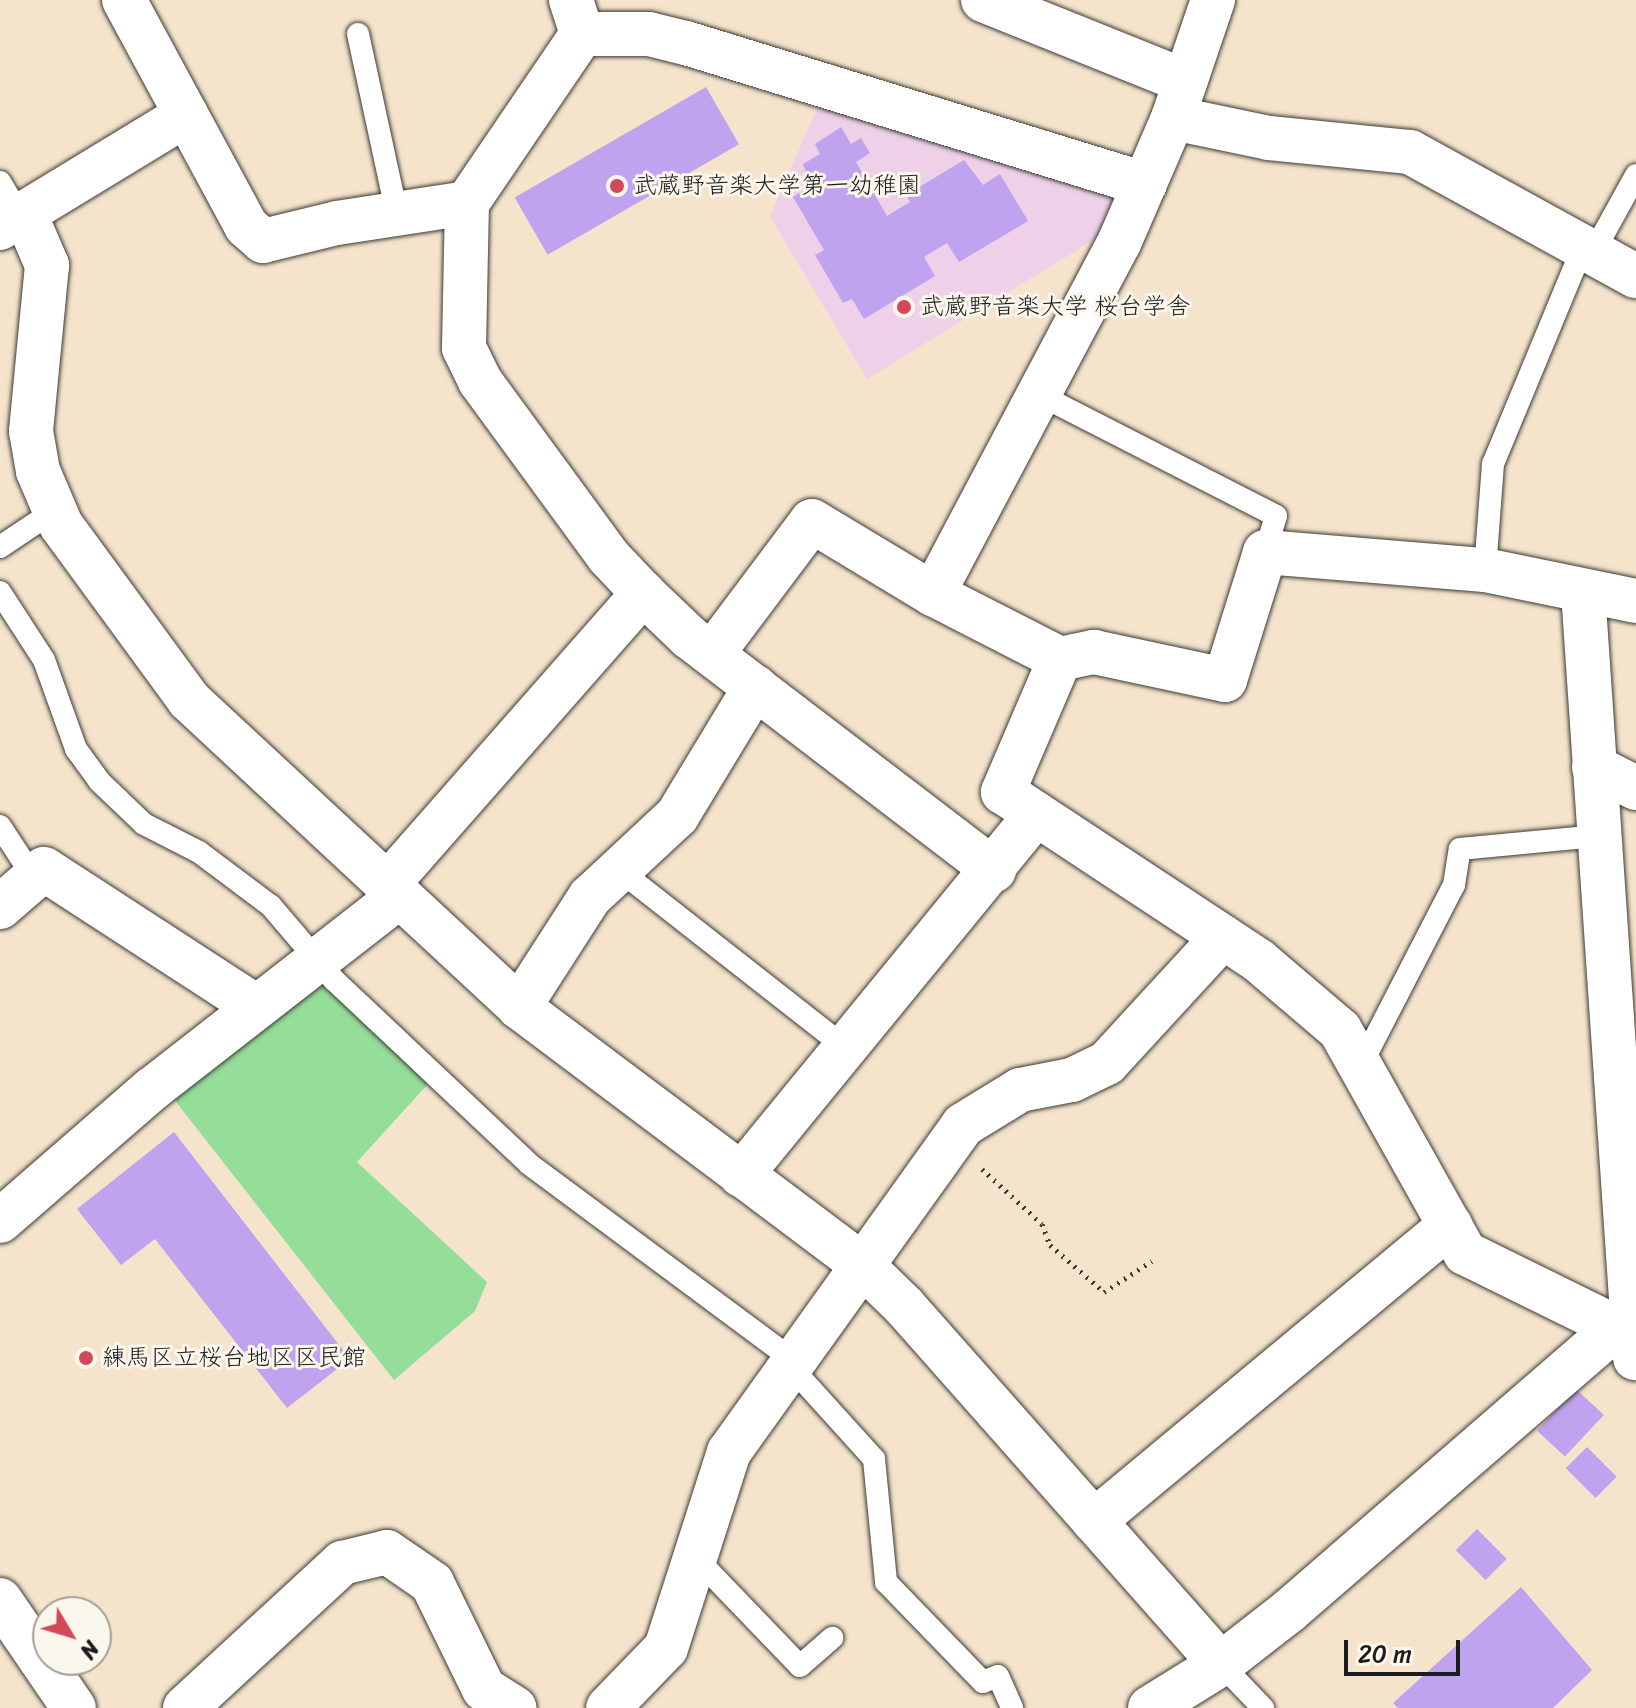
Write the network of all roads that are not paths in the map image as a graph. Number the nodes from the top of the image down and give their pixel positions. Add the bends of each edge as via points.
1 (124, 0) edge
2 (983, 0) edge
3 (1213, 0) edge
4 (577, 17) edge
5 (656, 17) edge
6 (358, 34) dead end
7 (1179, 100) junction
8 (186, 115) junction
9 (1636, 175) edge
10 (1145, 184) junction
11 (467, 203) junction
12 (12, 210) edge
13 (397, 214) junction
14 (1588, 250) junction
15 (1636, 276) edge
16 (1040, 395) junction
17 (54, 511) junction
18 (0, 547) edge
19 (1265, 552) junction
20 (1485, 570) junction
21 (1583, 591) junction
22 (0, 592) edge
23 (643, 593) junction
24 (933, 594) junction
25 (1636, 601) edge
26 (712, 654) junction
27 (1060, 659) junction
28 (755, 687) junction
29 (1594, 767) junction
30 (1636, 788) edge
31 (1035, 816) junction
32 (0, 826) edge
33 (1598, 836) junction
34 (619, 870) junction
35 (994, 870) junction
36 (34, 878) junction
37 (393, 891) junction
38 (0, 907) edge
39 (1223, 937) junction
40 (316, 957) junction
41 (1623, 1004) edge
42 (255, 1006) junction
43 (519, 1007) junction
44 (846, 1048) junction
45 (1361, 1065) junction
46 (741, 1175) junction
47 (0, 1221) edge
48 (1450, 1225) junction
49 (862, 1265) junction
50 (1631, 1342) edge
51 (790, 1366) junction
52 (1094, 1521) junction
53 (695, 1557) junction
54 (0, 1600) edge
55 (832, 1638) dead end
56 (1221, 1664) junction
57 (625, 1702) edge
58 (74, 1708) edge
59 (185, 1708) edge
60 (515, 1708) edge
61 (1012, 1708) edge
62 (1150, 1708) edge
63 (1263, 1708) edge

1 - 8 street
2 - 7 street
3 - 7 street
4 - 5 street
4 - 11 street
5 - 10 street
6 - 13 lane
7 - 10 street
7 - 14 street via 1269,138 1410,152
8 - 12 street
8 - 13 street via 246,226 263,241
9 - 14 lane
10 - 16 street
11 - 13 street
11 - 23 street via 464,348 507,419 608,556
12 - 17 street via 47,265 31,431 38,471
14 - 15 street
14 - 20 lane via 1493,464
16 - 19 lane via 1276,516
16 - 24 street
17 - 18 lane
17 - 37 street via 189,700
19 - 20 street
19 - 27 street via 1225,680 1094,652
20 - 21 street
21 - 25 street
21 - 29 street
22 - 40 lane via 44,660 76,749 99,781 144,824 199,852 271,906
23 - 26 street
23 - 37 street
24 - 26 street via 812,521
24 - 27 street
26 - 28 street
27 - 31 street via 1003,792
28 - 34 street via 677,816
28 - 35 street
29 - 30 street
29 - 33 street
31 - 35 street
31 - 39 street
32 - 36 lane
33 - 41 street
33 - 45 lane via 1460,849 1454,885
34 - 43 street via 590,897
34 - 44 lane
35 - 44 street
36 - 38 street
36 - 42 street via 44,869
37 - 40 street
37 - 43 street
39 - 45 street via 1340,1030
39 - 49 street via 1107,1063 1072,1080 1020,1090 963,1125
40 - 42 street
40 - 51 lane via 345,991 529,1164 774,1345
41 - 50 street
42 - 47 street
43 - 46 street
44 - 46 street
45 - 48 street
46 - 49 street
48 - 50 street via 1465,1253
48 - 52 street
49 - 51 street
49 - 52 street
50 - 56 street
51 - 53 street via 729,1452
51 - 61 lane via 874,1459 886,1582 983,1682 998,1676
52 - 56 street
53 - 55 lane via 800,1666
53 - 57 street via 666,1648
54 - 58 street
56 - 62 street
56 - 63 lane
59 - 60 street via 342,1563 387,1552 432,1583 484,1689

